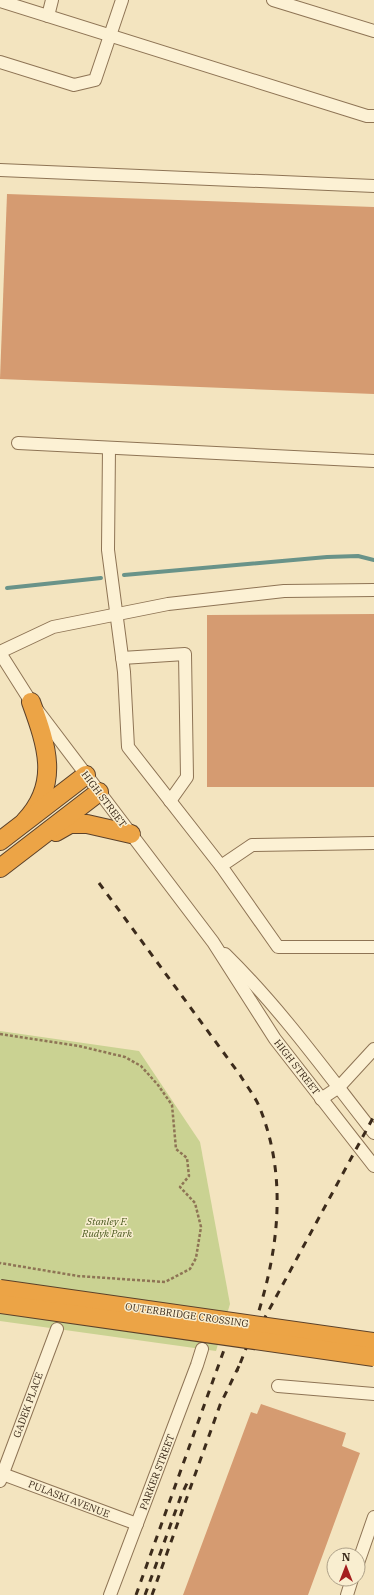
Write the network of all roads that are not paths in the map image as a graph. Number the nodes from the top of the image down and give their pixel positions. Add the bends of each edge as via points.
1 (52, 0) edge
2 (122, 0) edge
3 (273, 0) edge
4 (0, 1) edge
5 (48, 16) junction
6 (374, 30) edge
7 (111, 36) junction
8 (0, 62) edge
9 (374, 116) edge
10 (0, 170) edge
11 (374, 186) edge
12 (18, 443) dead end
13 (109, 448) junction
14 (374, 461) edge
15 (374, 590) edge
16 (116, 615) junction
17 (0, 652) edge
18 (122, 658) junction
19 (31, 702) junction
20 (86, 775) junction
21 (99, 792) junction
22 (170, 801) junction
23 (25, 821) junction
24 (131, 834) junction
25 (37, 840) junction
26 (0, 841) edge
27 (374, 844) edge
28 (221, 866) junction
29 (0, 868) edge
30 (212, 942) junction
31 (374, 947) edge
32 (374, 1049) edge
33 (339, 1088) junction
34 (322, 1099) junction
35 (374, 1133) edge
36 (374, 1166) edge
37 (0, 1289) edge
38 (0, 1304) edge
39 (57, 1329) dead end
40 (374, 1342) edge
41 (202, 1349) dead end
42 (374, 1357) edge
43 (278, 1386) dead end
44 (374, 1394) edge
45 (1, 1476) edge
46 (373, 1523) edge
47 (137, 1524) junction
48 (364, 1547) edge
49 (110, 1595) edge

1 - 5 street
2 - 7 street
3 - 6 street
4 - 5 street
5 - 7 street
7 - 8 street via 94,80 74,85
7 - 9 street via 367,116
10 - 11 street
12 - 13 street
13 - 14 street
13 - 16 street via 108,550
15 - 16 street via 284,590 168,604
16 - 17 street via 53,627
16 - 18 street
17 - 19 street, HIGH STREET
18 - 22 street via 128,747
18 - 22 street via 185,654 187,777
19 - 20 street, HIGH STREET
19 - 23 highway via 44,747 47,779 42,799
20 - 21 street, HIGH STREET
20 - 23 highway
21 - 24 street, HIGH STREET
21 - 25 highway
22 - 28 street
23 - 26 highway
24 - 25 highway via 87,824 70,824
24 - 30 street, HIGH STREET
25 - 29 highway
27 - 28 street via 252,845
28 - 31 street via 278,947
30 - 33 street, HIGH STREET via 262,991
30 - 34 street, HIGH STREET via 262,1020
32 - 33 street
33 - 34 street
33 - 35 street, HIGH STREET
34 - 36 street, HIGH STREET
37 - 40 highway, OUTERBRIDGE CROSSING, bridge
38 - 42 highway, OUTERBRIDGE CROSSING, bridge
39 - 45 street, GADEK PLACE
41 - 47 street, PARKER STREET
43 - 44 street
45 - 47 street, PULASKI AVENUE
46 - 48 street
47 - 49 street, PARKER STREET

